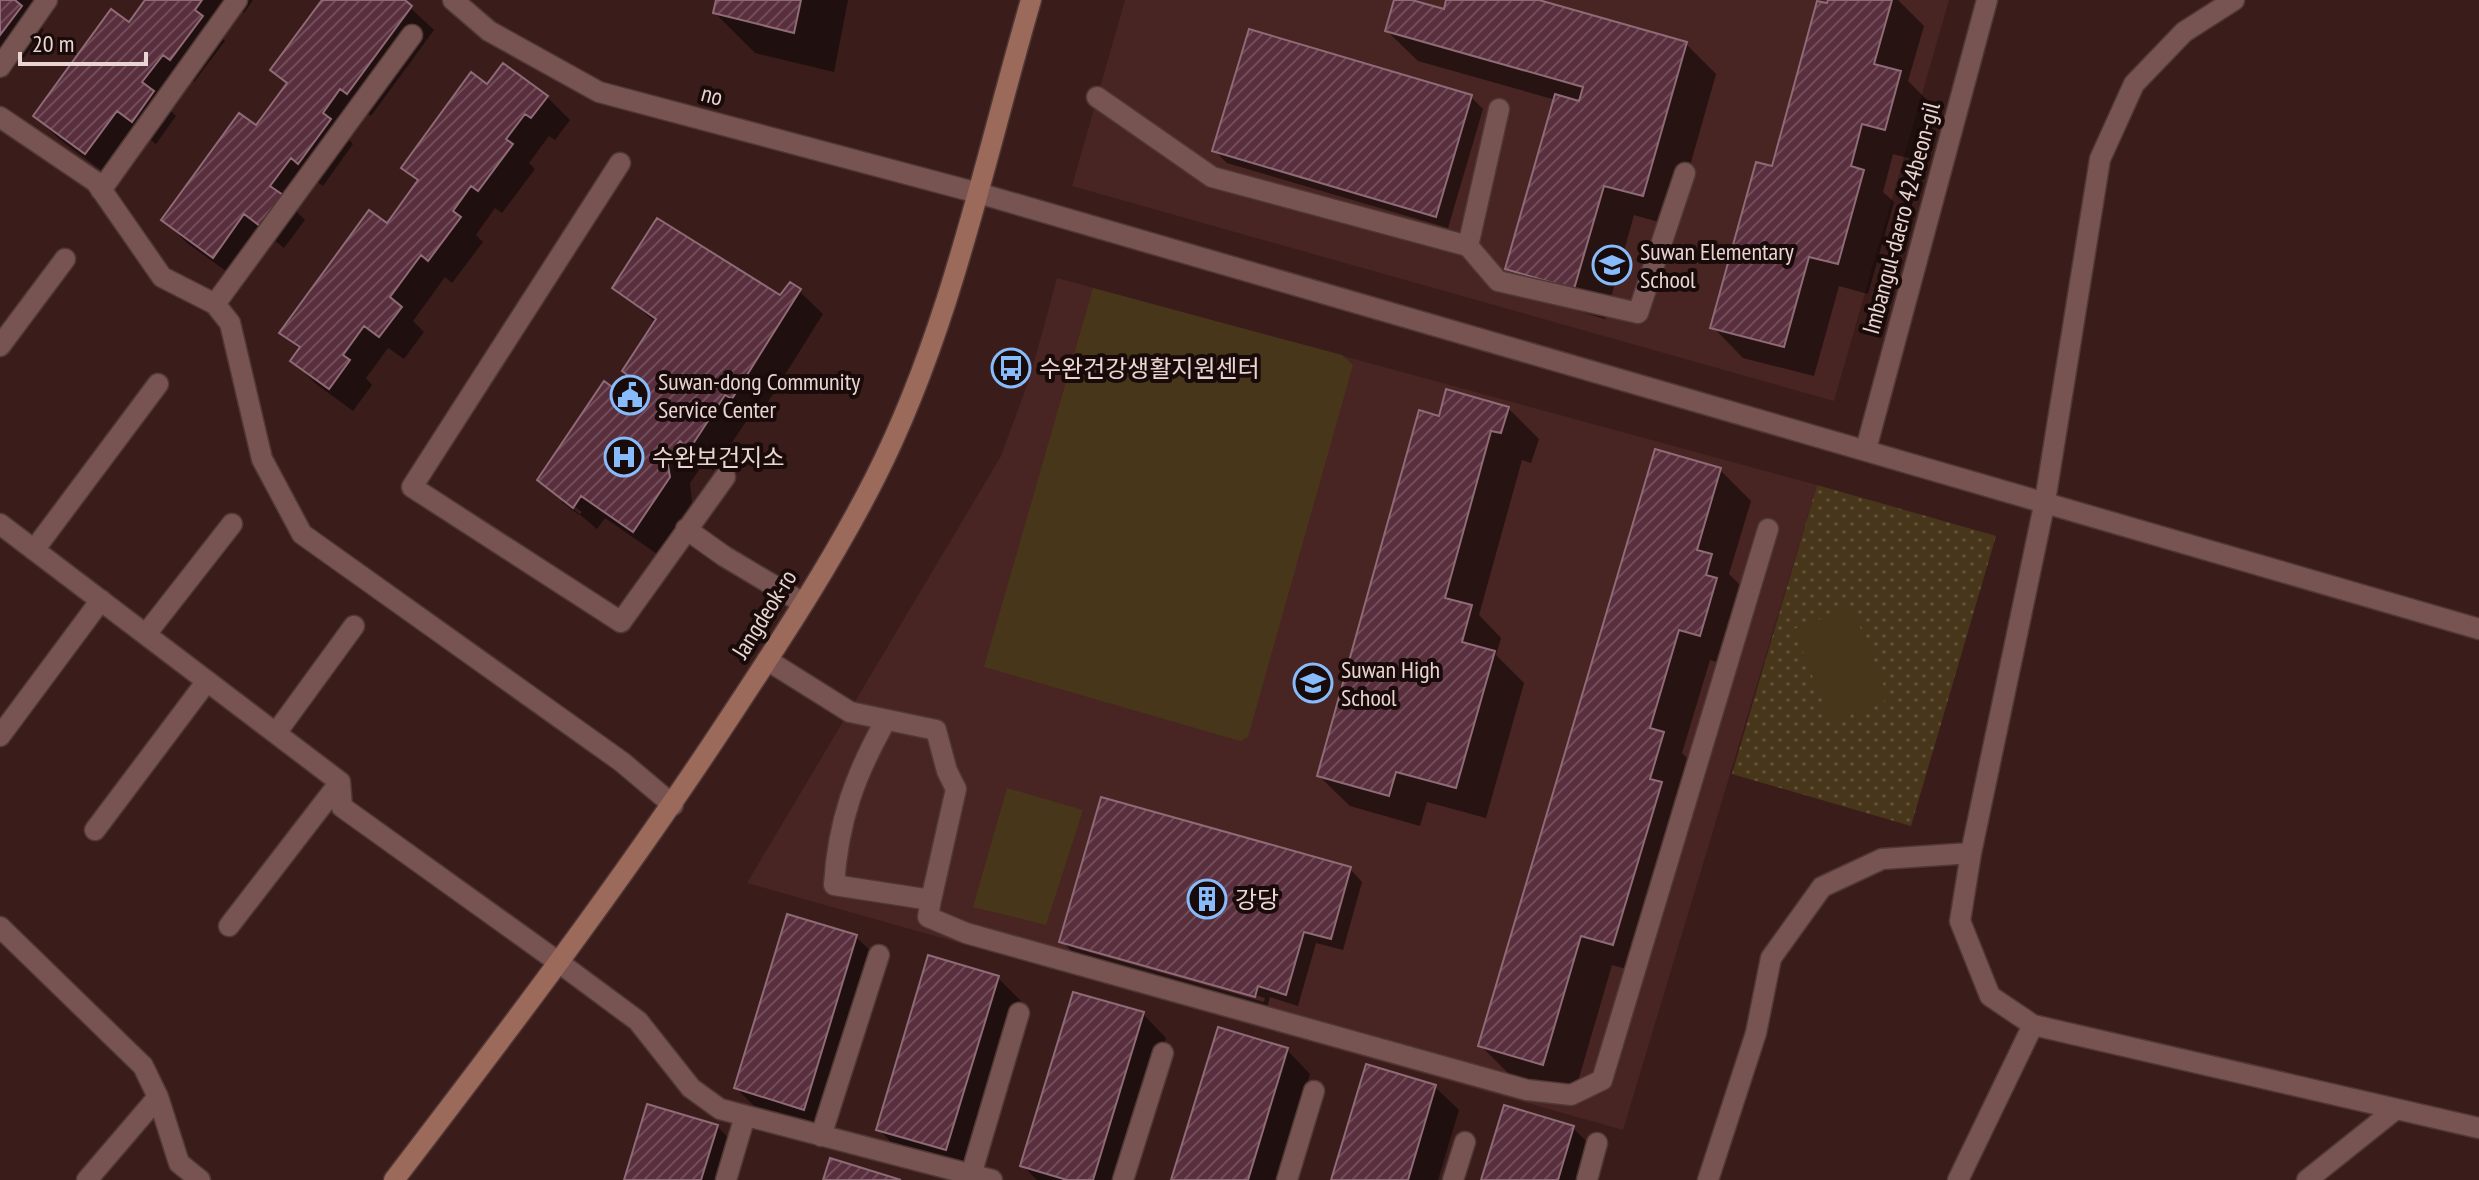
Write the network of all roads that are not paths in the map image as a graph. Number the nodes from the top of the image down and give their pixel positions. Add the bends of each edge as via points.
1 (47, 0) edge
2 (237, 0) edge
3 (453, 0) edge
4 (1031, 0) edge
5 (1987, 0) edge
6 (2234, 0) edge
7 (412, 35) dead end
8 (0, 67) edge
9 (1097, 97) dead end
10 (1499, 109) dead end
11 (0, 117) edge
12 (620, 163) dead end
13 (1685, 173) dead end
14 (101, 190) junction
15 (978, 193) junction
16 (1468, 246) junction
17 (65, 259) dead end
18 (215, 304) junction
19 (0, 346) edge
20 (158, 384) dead end
21 (1866, 449) junction
22 (725, 477) dead end
23 (2045, 501) junction
24 (0, 524) edge
25 (232, 524) dead end
26 (686, 529) junction
27 (1768, 529) dead end
28 (34, 550) junction
29 (101, 600) junction
30 (803, 603) junction
31 (354, 626) dead end
32 (2479, 629) edge
33 (146, 634) junction
34 (767, 660) junction
35 (207, 681) junction
36 (886, 720) junction
37 (276, 733) junction
38 (0, 736) edge
39 (340, 782) junction
40 (673, 805) junction
41 (95, 830) dead end
42 (1971, 853) junction
43 (931, 900) junction
44 (229, 926) dead end
45 (0, 927) edge
46 (879, 955) dead end
47 (561, 964) junction
48 (1019, 1013) dead end
49 (2033, 1025) junction
50 (1163, 1053) dead end
51 (1314, 1091) dead end
52 (158, 1097) junction
53 (2396, 1109) junction
54 (745, 1116) junction
55 (2479, 1128) edge
56 (821, 1136) junction
57 (1465, 1142) dead end
58 (1597, 1143) dead end
59 (936, 1173) edge
60 (971, 1175) junction
61 (87, 1180) edge
62 (200, 1180) edge
63 (394, 1180) edge
64 (726, 1180) edge
65 (992, 1180) edge
66 (1123, 1180) edge
67 (1287, 1180) edge
68 (1453, 1180) edge
69 (1587, 1180) edge
70 (1708, 1180) edge
71 (1958, 1180) edge
72 (2307, 1180) edge

1 - 8 street
2 - 14 street
3 - 15 street, no via 489,31 599,92
4 - 15 main road, Jangdeok-ro
5 - 21 street, Imbangul-daero 424beon-gil
6 - 23 street via 2184,32 2134,84 2100,159
7 - 18 street
9 - 16 street via 1212,177
10 - 16 street
11 - 14 street
12 - 26 street via 412,487 621,622
13 - 16 street via 1638,313 1498,281
14 - 18 street via 162,277
15 - 21 street, no
15 - 30 main road, Jangdeok-ro via 932,343 887,451
17 - 19 street
18 - 40 street via 230,323 262,459 302,534 622,762
20 - 28 street
21 - 23 street, no
22 - 26 street
23 - 32 street, no
23 - 42 street
24 - 28 street
25 - 33 street
26 - 30 street
27 - 43 street via 1602,1080 1571,1095 1527,1090 966,933 928,917
28 - 29 street
29 - 33 street
29 - 38 street
30 - 34 main road, Jangdeok-ro
31 - 37 street
33 - 35 street
34 - 36 street via 850,712
34 - 40 main road, Jangdeok-ro
35 - 37 street
35 - 41 street
36 - 43 street via 936,730 956,789
36 - 43 street via 860,764 837,840 834,885
37 - 39 street
39 - 44 street
39 - 47 street via 342,807
40 - 47 main road, Jangdeok-ro
42 - 49 street via 1960,921 1990,996
42 - 70 street via 1882,859 1822,887 1771,958 1756,1033
45 - 52 street via 143,1066
46 - 56 street
47 - 54 street via 638,1021 691,1088 720,1109
47 - 63 main road, Jangdeok-ro
48 - 60 street
49 - 53 street
49 - 71 street
50 - 66 street
51 - 67 street
52 - 61 street
52 - 62 street via 179,1163
53 - 55 street
53 - 72 street
54 - 56 street
54 - 64 street
56 - 59 street
57 - 68 street
58 - 69 street
59 - 60 street
60 - 65 street

